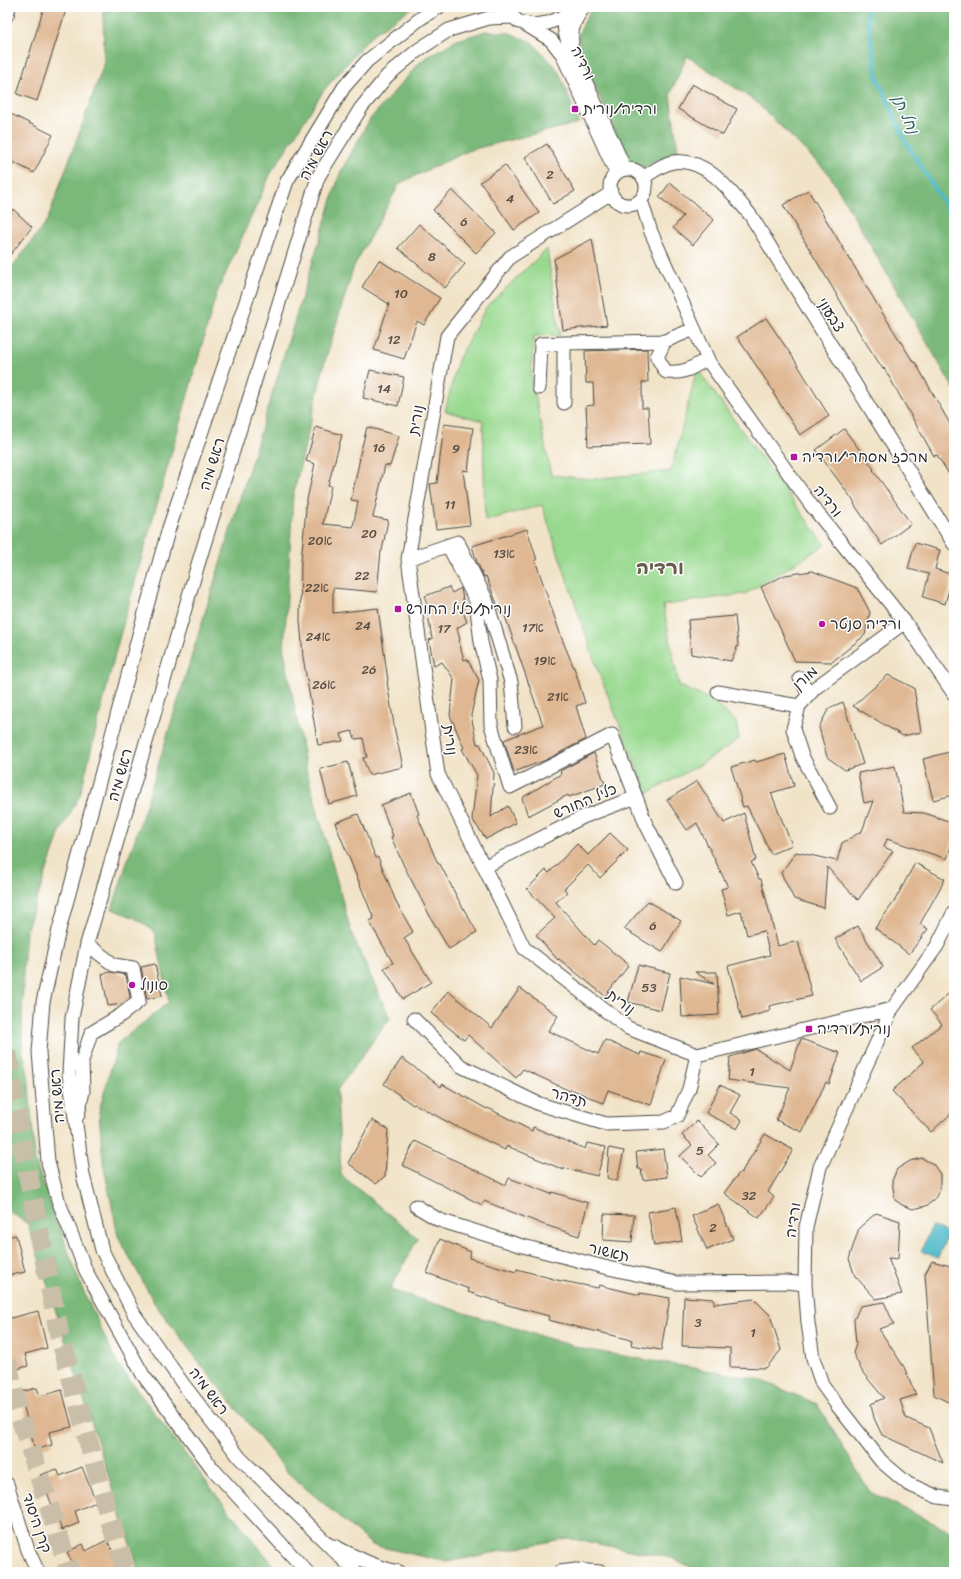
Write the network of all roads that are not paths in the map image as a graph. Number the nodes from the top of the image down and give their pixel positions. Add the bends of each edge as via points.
1 (9, 7) edge
2 (439, 7) edge
3 (502, 7) edge
4 (584, 7) edge
5 (567, 12) edge
6 (7, 15) edge
7 (512, 17) junction
8 (525, 24) junction
9 (578, 65) junction
10 (621, 171) junction
11 (643, 178) junction
12 (610, 193) junction
13 (635, 202) junction
14 (694, 329) junction
15 (665, 341) junction
16 (564, 343) junction
17 (707, 359) junction
18 (539, 388) dead end
19 (564, 403) dead end
20 (954, 544) edge
21 (448, 545) junction
22 (408, 559) junction
23 (905, 622) junction
24 (800, 678) dead end
25 (718, 692) dead end
26 (954, 694) edge
27 (809, 695) junction
28 (799, 706) junction
29 (515, 726) dead end
30 (636, 797) junction
31 (830, 808) dead end
32 (484, 867) junction
33 (676, 883) dead end
34 (954, 912) edge
35 (87, 944) junction
36 (892, 1009) junction
37 (414, 1018) dead end
38 (697, 1055) junction
39 (76, 1124) junction
40 (416, 1206) dead end
41 (805, 1284) junction
42 (7, 1484) edge
43 (954, 1500) edge
44 (320, 1538) junction
45 (38, 1572) edge
46 (307, 1572) edge
47 (356, 1572) edge
48 (399, 1572) edge
49 (560, 1572) edge
50 (600, 1572) edge

1 - 6 street
2 - 46 street, ראש מיה via 420,18 368,61 344,87 287,181 170,528 59,930 44,1002 40,1052 48,1162 58,1200 86,1271 144,1375 212,1468
3 - 7 street
4 - 9 street via 575,20 571,34
5 - 8 street via 541,25
5 - 9 street, ורדיה via 565,32
7 - 8 street, ורדיה
7 - 35 street, ראש מיה via 489,18 449,30 418,50 387,76 361,108 318,177 199,562
8 - 10 street, ורדיה via 551,40 562,54
9 - 10 street, ורדיה
10 - 11 street via 635,171
10 - 12 street via 610,182
11 - 13 street via 646,189
11 - 20 street, צבעוני via 673,162 690,163 704,169 730,190 751,216
12 - 13 street via 618,202
12 - 22 street, נורית via 510,257 448,336
13 - 14 street, ורדיה
14 - 15 street
14 - 17 street, ורדיה
15 - 16 street
15 - 17 street via 657,357 666,372 678,373
16 - 18 street via 541,344
16 - 19 street
17 - 23 street, ורדיה via 811,505
21 - 22 street
21 - 29 street via 458,542 486,600 511,682
21 - 30 street via 476,601 481,642 490,680 491,725 510,787 612,734
22 - 32 street, נורית via 438,774
23 - 26 street, ורדיה
23 - 27 street, מורן
24 - 27 street
25 - 28 street
27 - 28 street, מורן
28 - 31 street, מורן via 793,729 802,756
30 - 32 street, כליל החורש via 583,817
30 - 33 street, כליל החורש via 645,822
32 - 38 street, נורית via 524,948 628,1028
34 - 36 street, ורדיה via 937,946
35 - 39 street, ראש מיה via 72,1018 69,1074
35 - 39 street via 114,965 133,968 139,1000 121,1015 91,1033 82,1061 83,1091
36 - 38 street
36 - 41 street, ורדיה via 820,1167 806,1227
37 - 38 street, תדהר via 461,1066 539,1104 606,1124 664,1122 677,1116 689,1089
39 - 44 street, ראש מיה via 83,1175 102,1250 134,1314 183,1384 240,1458
40 - 41 street, תאשור via 439,1220 519,1245 677,1283
41 - 43 street, ורדיה via 813,1358 822,1384 829,1395 881,1461 908,1484 938,1497
42 - 45 street, קרן היסוד via 28,1550
44 - 47 street, ראש מיה
44 - 48 street via 354,1556
49 - 50 street

